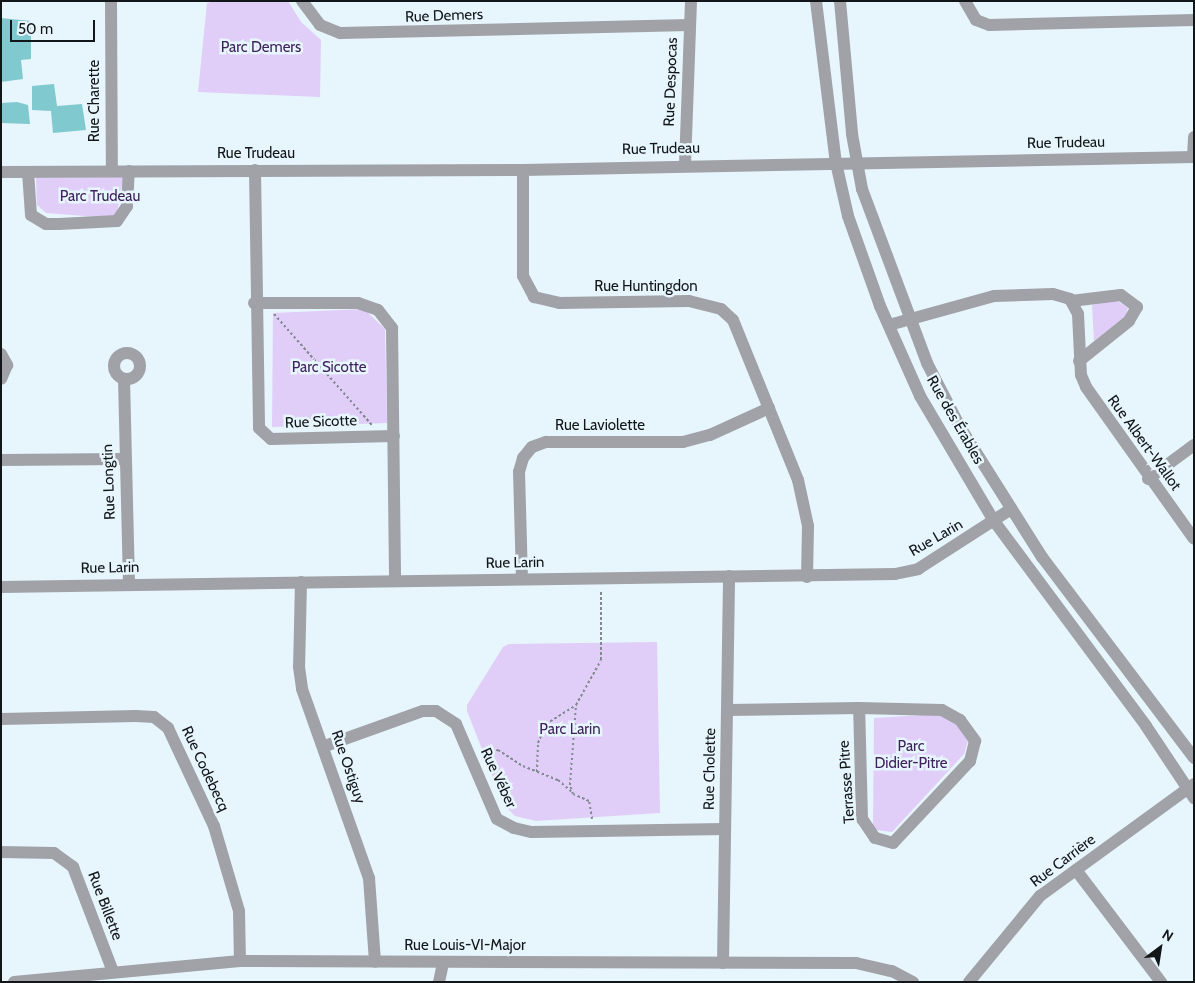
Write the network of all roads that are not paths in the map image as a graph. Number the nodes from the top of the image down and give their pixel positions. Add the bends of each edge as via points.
1 (111, 1) edge
2 (302, 1) edge
3 (691, 1) edge
4 (816, 1) edge
5 (840, 1) edge
6 (965, 1) edge
7 (1194, 20) edge
8 (690, 25) junction
9 (1194, 137) edge
10 (1194, 157) edge
11 (856, 162) junction
12 (836, 163) junction
13 (684, 165) junction
14 (112, 170) junction
15 (129, 170) junction
16 (255, 170) junction
17 (523, 170) junction
18 (1, 172) edge
19 (28, 172) junction
20 (1071, 301) junction
21 (254, 303) junction
22 (909, 319) junction
23 (889, 326) junction
24 (1, 354) edge
25 (1079, 361) junction
26 (1, 379) edge
27 (124, 379) dead end
28 (769, 408) junction
29 (394, 436) junction
30 (1194, 445) edge
31 (124, 459) junction
32 (1, 460) edge
33 (1148, 479) junction
34 (1011, 509) junction
35 (994, 521) junction
36 (1194, 539) edge
37 (729, 576) junction
38 (807, 577) junction
39 (522, 579) junction
40 (395, 580) junction
41 (301, 582) junction
42 (129, 583) junction
43 (1, 587) edge
44 (859, 708) junction
45 (727, 710) junction
46 (1, 720) edge
47 (325, 746) junction
48 (1194, 758) edge
49 (1192, 791) edge
50 (725, 829) junction
51 (1, 852) edge
52 (1076, 870) junction
53 (240, 961) junction
54 (375, 962) junction
55 (443, 963) junction
56 (723, 963) junction
57 (113, 972) junction
58 (14, 982) edge
59 (439, 982) edge
60 (913, 982) edge
61 (969, 982) edge
62 (1161, 982) edge

1 - 14 street, Rue Charette
2 - 8 street, Rue Demers via 320,25 340,32
3 - 8 street, Rue Despocas
4 - 12 street, Rue des Érables
5 - 11 street, Rue des Érables
6 - 7 street via 976,20 989,26
8 - 13 street, Rue Despocas
9 - 10 street
10 - 11 street, Rue Trudeau
11 - 12 street, Rue Trudeau
11 - 22 street, Rue des Érables
12 - 13 street, Rue Trudeau
12 - 23 street, Rue des Érables via 848,216
13 - 17 street, Rue Trudeau
14 - 15 street, Rue Trudeau
14 - 19 street, Rue Trudeau
15 - 16 street, Rue Trudeau
15 - 19 street via 127,206 118,220 60,224 46,224 31,215
16 - 17 street, Rue Trudeau
16 - 21 street, Rue Sicotte
17 - 28 street, Rue Huntingdon via 523,276 534,297 560,303 689,301 721,309 733,320
18 - 19 street, Rue Trudeau
20 - 22 street via 1053,294 994,296
20 - 25 street, Rue Albert-Wallot via 1078,314
20 - 25 street via 1122,295 1137,307 1129,321
21 - 29 street via 358,303 370,305 386,318 394,339
21 - 29 street, Rue Sicotte via 256,413 262,432 276,439
22 - 23 street
22 - 34 street, Rue des Érables via 960,427
23 - 35 street, Rue des Érables via 920,396
24 - 26 street via 7,365
25 - 33 street, Rue Albert-Wallot via 1081,375 1094,402
27 - 31 street, Rue Longtin
28 - 38 street, Rue Huntingdon via 804,503 808,526
28 - 39 street, Rue Laviolette via 710,435 683,442 546,442 532,447 523,458 519,472
29 - 40 street
30 - 33 street
31 - 32 street
31 - 42 street, Rue Longtin
33 - 36 street, Rue Albert-Wallot
34 - 35 street, Rue Larin
34 - 48 street, Rue des Érables via 1042,557
35 - 38 street, Rue Larin via 918,569 895,574
35 - 49 street, Rue des Érables
37 - 38 street, Rue Larin
37 - 39 street, Rue Larin
37 - 45 street, Rue Cholette
39 - 40 street, Rue Larin
40 - 41 street, Rue Larin
41 - 42 street, Rue Larin
41 - 47 street, Rue Ostiguy via 299,667 302,689
42 - 43 street, Rue Larin
44 - 44 street, Terrasse Pitre via 862,819 874,838 893,843 970,761 975,742 960,720 942,710
44 - 45 street, Terrasse Pitre
45 - 50 street, Rue Cholette
46 - 53 street, Rue Codebecq via 136,716 154,717 168,728 214,826 239,911
47 - 50 street, Rue Véber via 423,711 436,711 454,721 497,819 514,828 532,832
47 - 54 street, Rue Ostiguy via 369,878
49 - 52 street, Rue Carrière
50 - 56 street, Rue Cholette
51 - 57 street, Rue Billette via 54,853 73,867
52 - 61 street, Rue Carrière via 1040,896
52 - 62 street
53 - 54 street, Rue Louis-VI-Major
53 - 57 street, Rue Louis-VI-Major
54 - 55 street, Rue Louis-VI-Major
55 - 56 street, Rue Louis-VI-Major
55 - 59 street
56 - 60 street, Rue Louis-VI-Major via 856,963 892,971
57 - 58 street, Rue Louis-VI-Major

